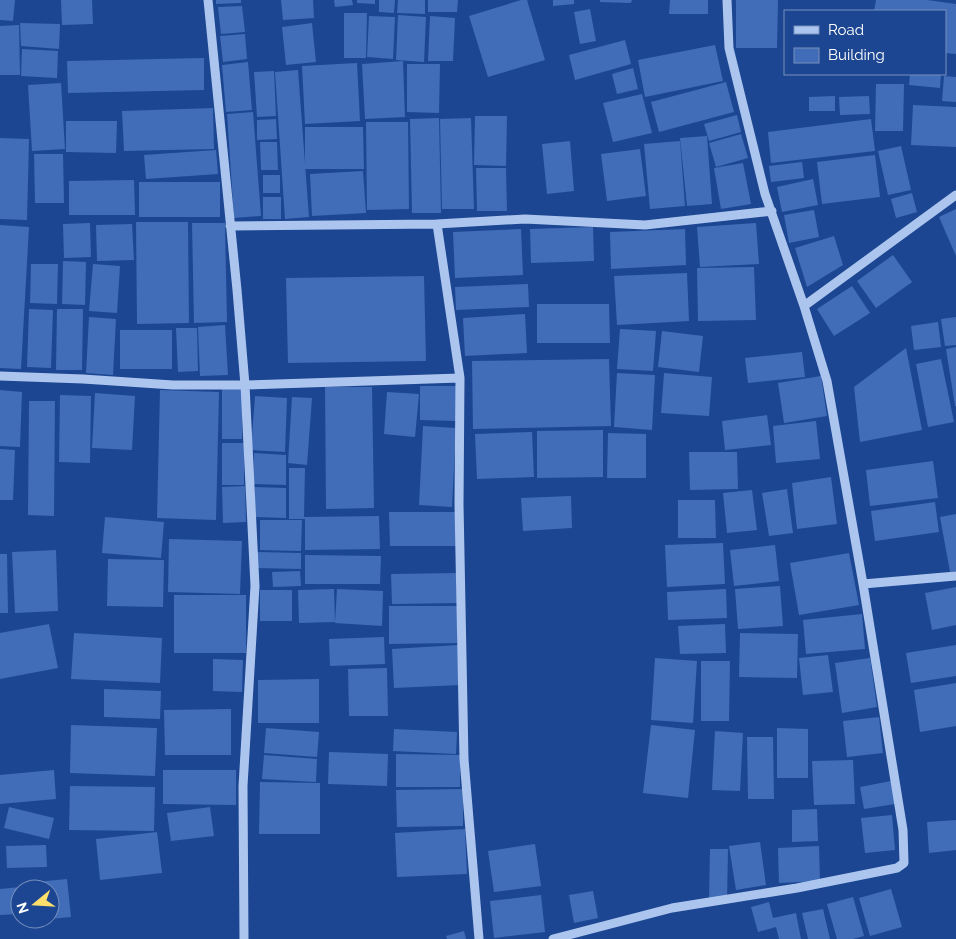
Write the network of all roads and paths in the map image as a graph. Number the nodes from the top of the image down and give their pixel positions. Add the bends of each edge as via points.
1 (208, 0) edge
2 (727, 0) edge
3 (956, 196) edge
4 (772, 211) junction
5 (437, 224) junction
6 (230, 226) junction
7 (804, 306) junction
8 (0, 376) edge
9 (460, 378) junction
10 (245, 385) junction
11 (956, 576) edge
12 (862, 584) junction
13 (244, 939) edge
14 (479, 939) edge
15 (553, 939) edge

1 - 6 street
2 - 4 street via 729,48
3 - 7 street
4 - 5 street via 645,225 525,219
4 - 7 street
5 - 6 street
5 - 9 street
6 - 10 street
7 - 12 street via 827,381
8 - 10 street via 173,385
9 - 10 street
9 - 14 street via 464,759
10 - 13 street via 255,586 243,786
11 - 12 street
12 - 15 street via 903,830 904,863 897,868 806,886 672,908

